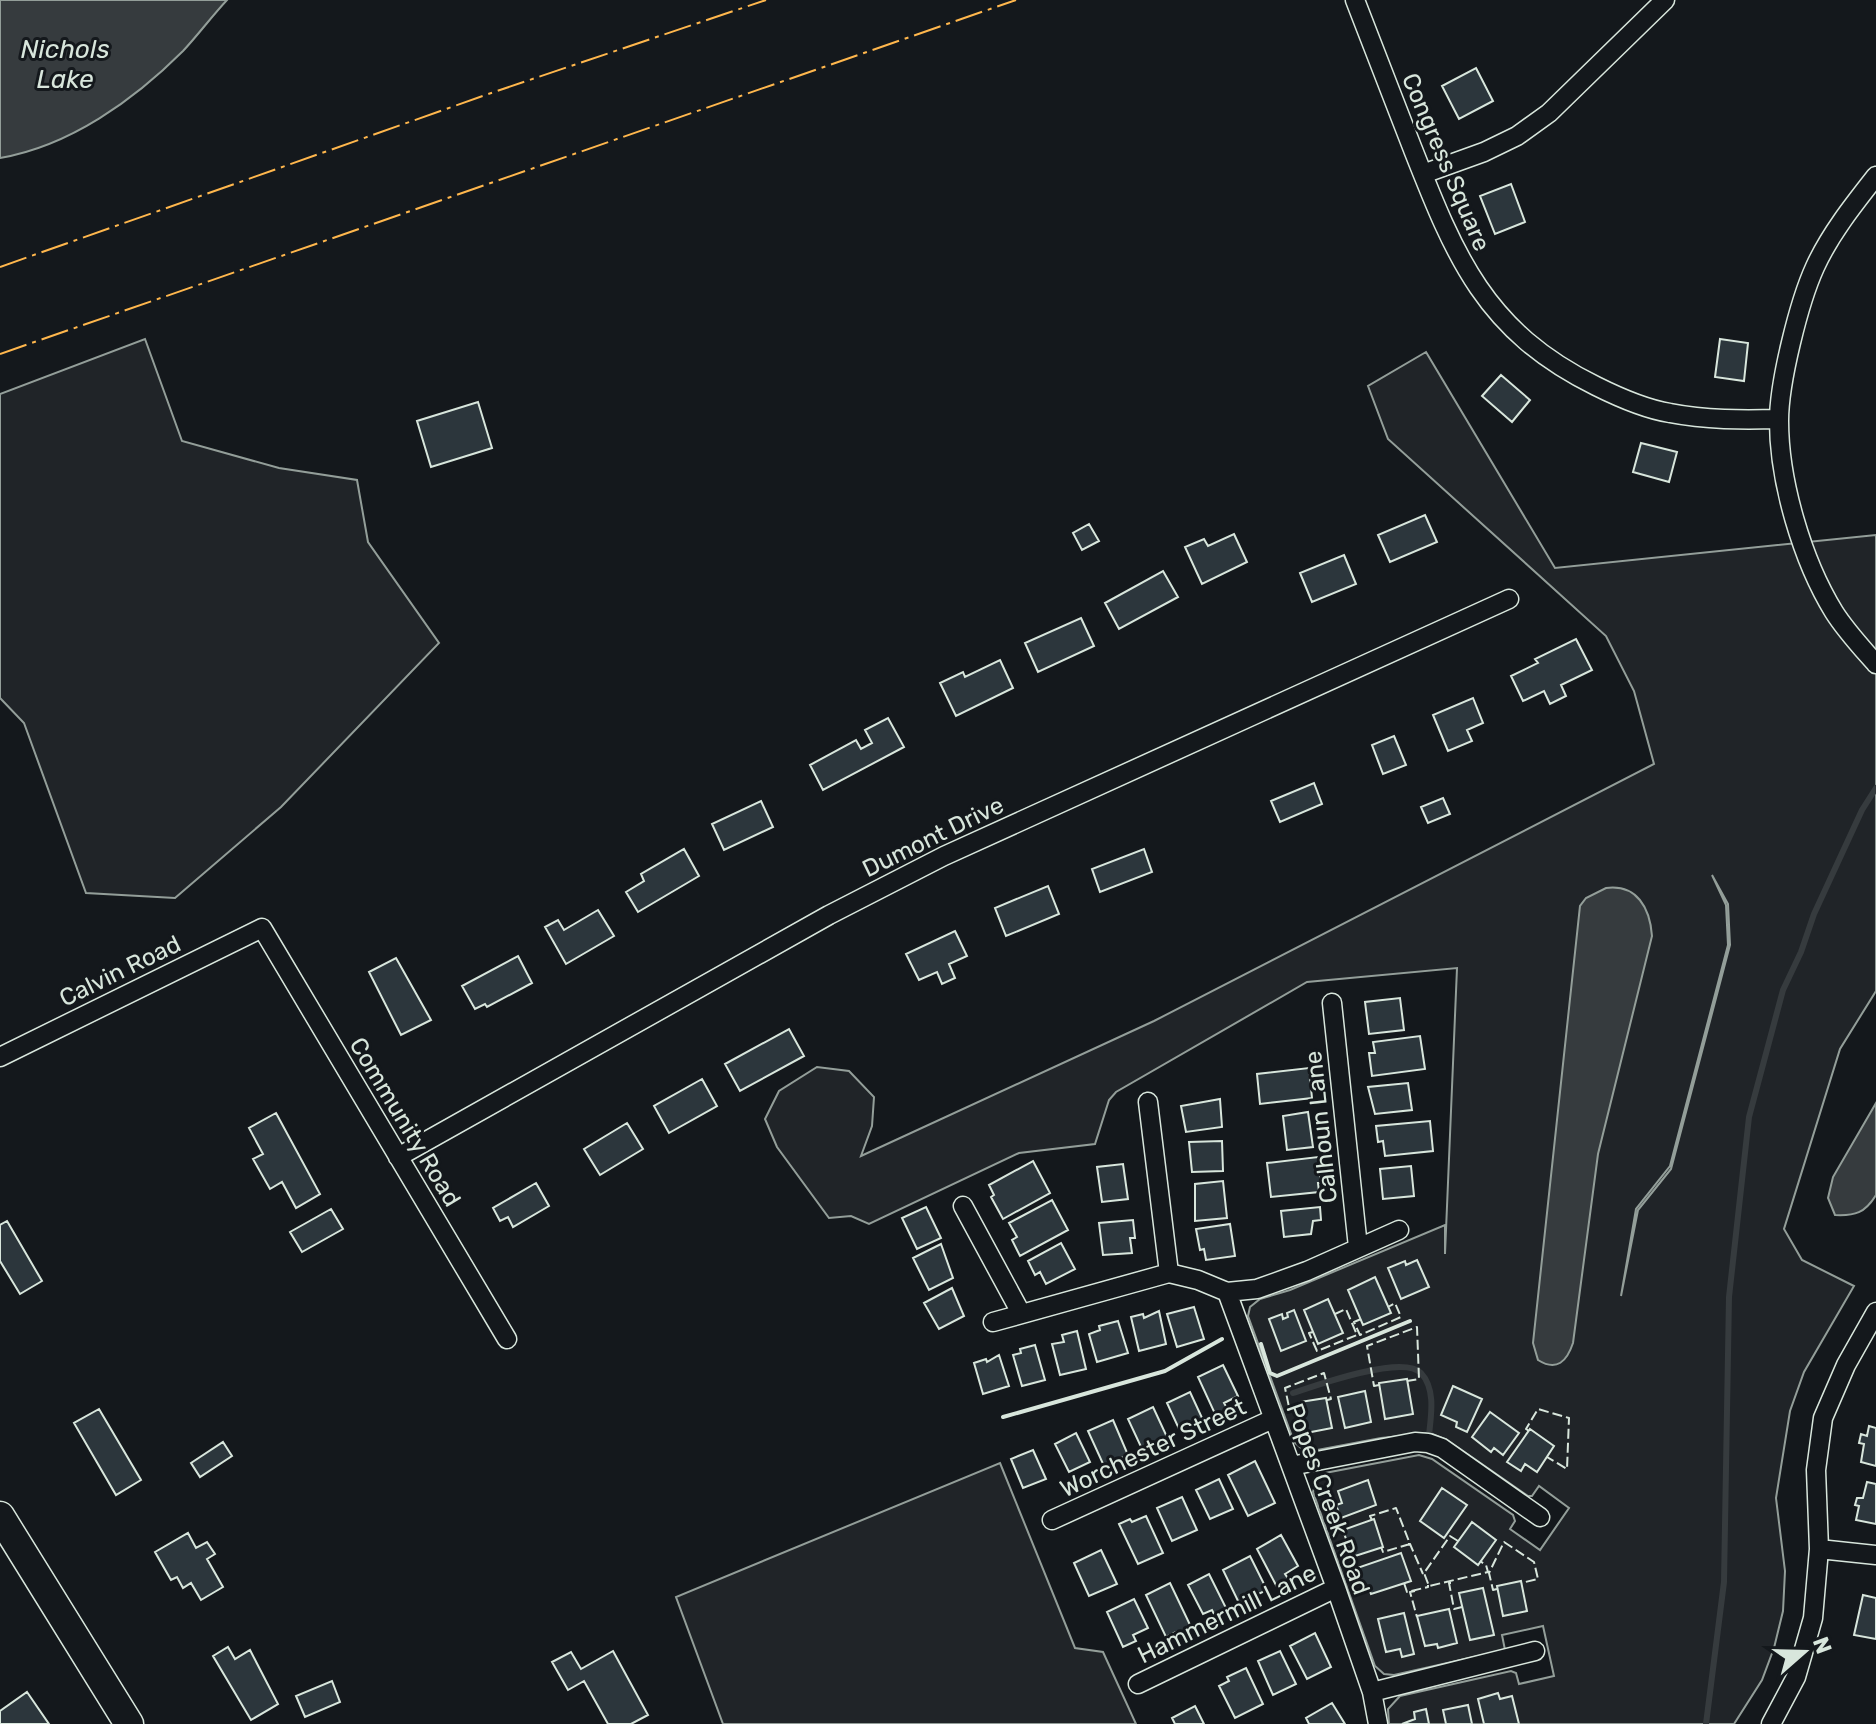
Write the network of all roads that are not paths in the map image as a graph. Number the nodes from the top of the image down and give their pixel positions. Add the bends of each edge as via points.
1 (1355, 0) edge
2 (1665, 0) edge
3 (1423, 174) junction
4 (1876, 176) edge
5 (1779, 419) junction
6 (1509, 599) dead end
7 (1876, 664) edge
8 (262, 928) joint
9 (1332, 1003) dead end
10 (0, 1057) edge
11 (1148, 1102) dead end
12 (398, 1157) junction
13 (963, 1206) dead end
14 (1399, 1230) dead end
15 (1358, 1247) junction
16 (1169, 1273) junction
17 (1227, 1292) junction
18 (1876, 1312) edge
19 (1021, 1313) junction
20 (993, 1322) dead end
21 (507, 1339) dead end
22 (1273, 1419) junction
23 (1291, 1466) junction
24 (0, 1516) edge
25 (1540, 1517) dead end
26 (1052, 1520) dead end
27 (1819, 1549) junction
28 (1876, 1555) edge
29 (1336, 1588) junction
30 (1535, 1651) dead end
31 (1138, 1684) dead end
32 (1372, 1692) junction
33 (129, 1724) edge
34 (1378, 1724) edge
35 (1771, 1724) edge

1 - 3 street, Congress Square
2 - 3 street via 1549,113 1484,152
3 - 5 street, Congress Square via 1467,272 1497,312 1564,370 1666,413 1717,420
4 - 5 street via 1815,267 1795,326
5 - 7 street via 1784,475 1813,571 1834,613
6 - 12 street, Dumont Drive via 944,856
8 - 10 street, Calvin Road
8 - 12 street, Community Road
9 - 15 street, Calhoun Lane
11 - 16 street
12 - 21 street, Community Road
13 - 19 street
14 - 15 street
15 - 17 street via 1257,1289
16 - 17 street
16 - 19 street
17 - 22 street, Popes Creek Road
18 - 27 street via 1823,1418 1816,1470
19 - 20 street
22 - 23 street, Popes Creek Road
22 - 26 street, Worchester Street
23 - 25 street via 1428,1443
23 - 29 street, Popes Creek Road
24 - 33 main road
27 - 28 street
27 - 35 street via 1813,1618 1796,1677
29 - 31 street, Hammermill Lane
29 - 32 street, Popes Creek Road
30 - 32 street
32 - 34 street, Popes Creek Road

